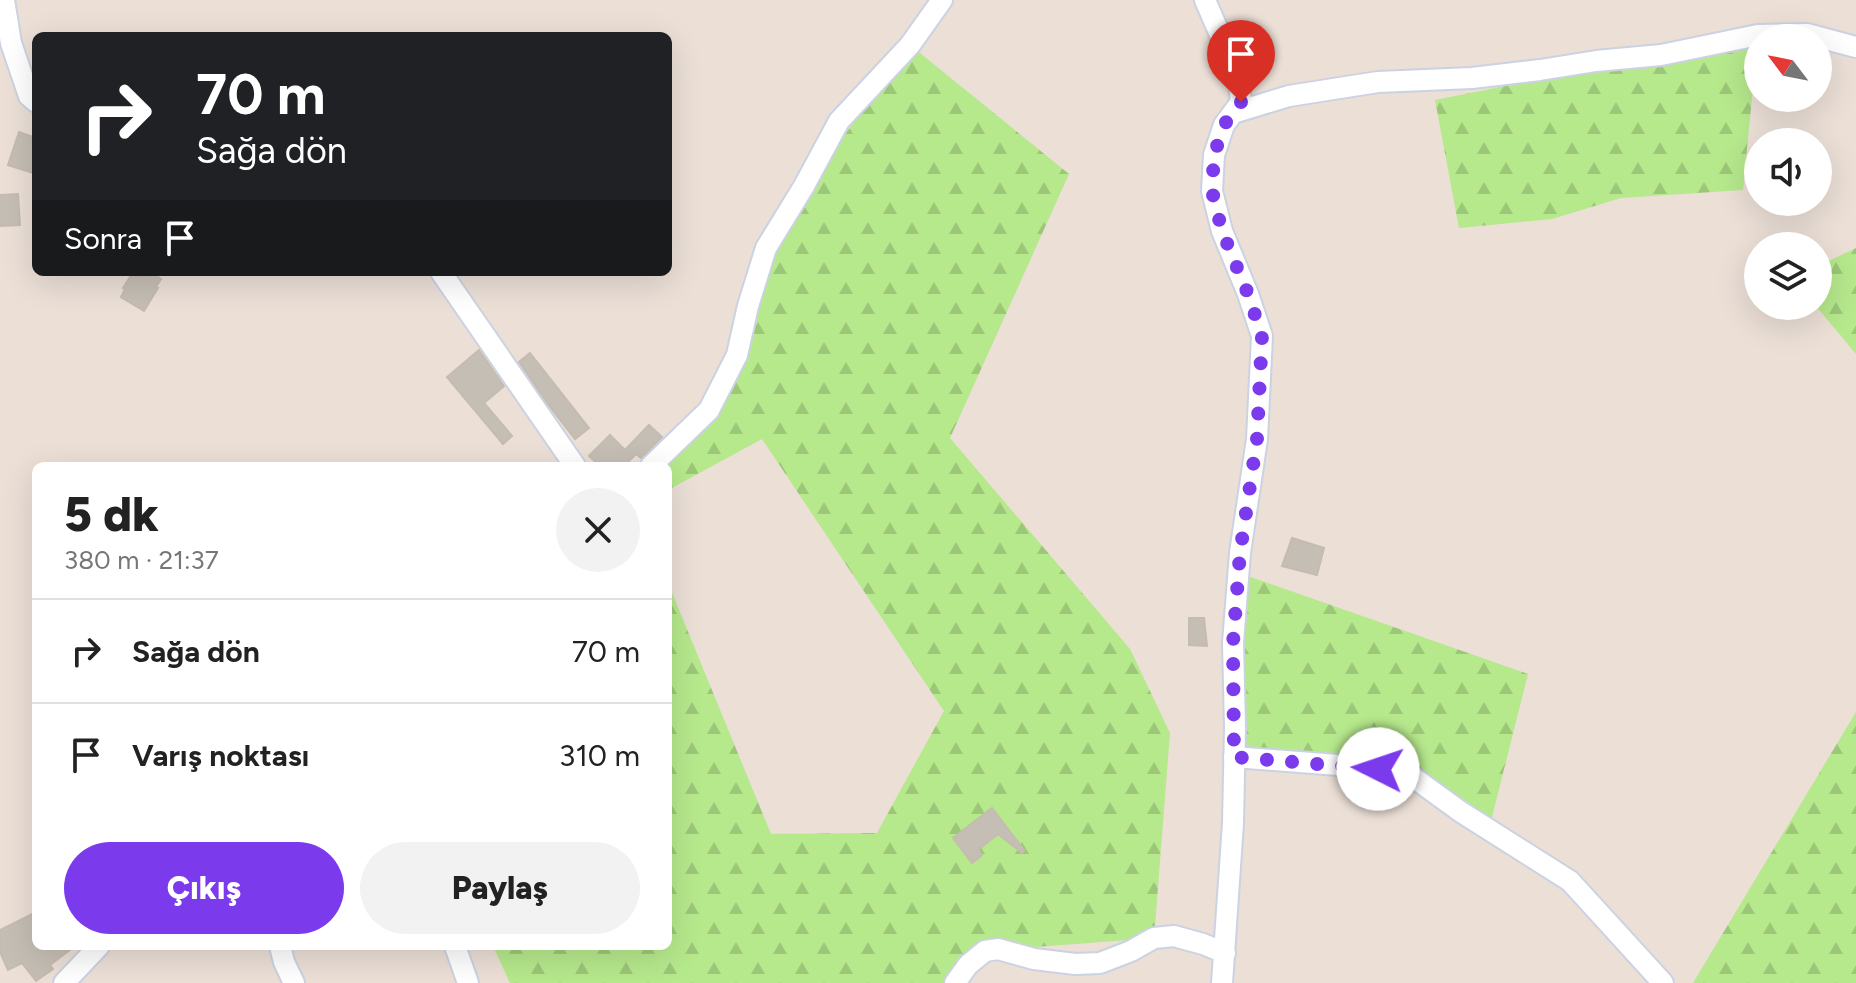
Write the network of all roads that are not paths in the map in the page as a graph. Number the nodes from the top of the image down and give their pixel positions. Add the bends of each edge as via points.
1 (4, 0) edge
2 (942, 0) edge
3 (1205, 0) edge
4 (1856, 47) edge
5 (32, 99) edge
6 (1233, 113) junction
7 (444, 276) edge
8 (572, 462) edge
9 (655, 462) edge
10 (1234, 757) junction
11 (95, 950) edge
12 (281, 950) edge
13 (456, 950) edge
14 (1225, 953) junction
15 (64, 983) edge
16 (294, 983) edge
17 (468, 983) edge
18 (955, 983) edge
19 (1222, 983) edge
20 (1663, 983) edge

1 - 5 street via 11,43
2 - 9 street via 910,45 839,121 766,248 737,355 709,410
3 - 6 street via 1238,76 1241,102
4 - 6 street via 1807,34 1758,35 1661,55 1540,70 1378,82 1289,96
6 - 10 street via 1214,155 1212,191 1262,336 1257,439 1233,643
7 - 8 street
10 - 14 street
10 - 20 street via 1403,770 1570,881
11 - 15 street
12 - 16 street
13 - 17 street
14 - 18 street via 1174,936 1154,938 1100,963 1034,959 998,949 985,951
14 - 19 street

